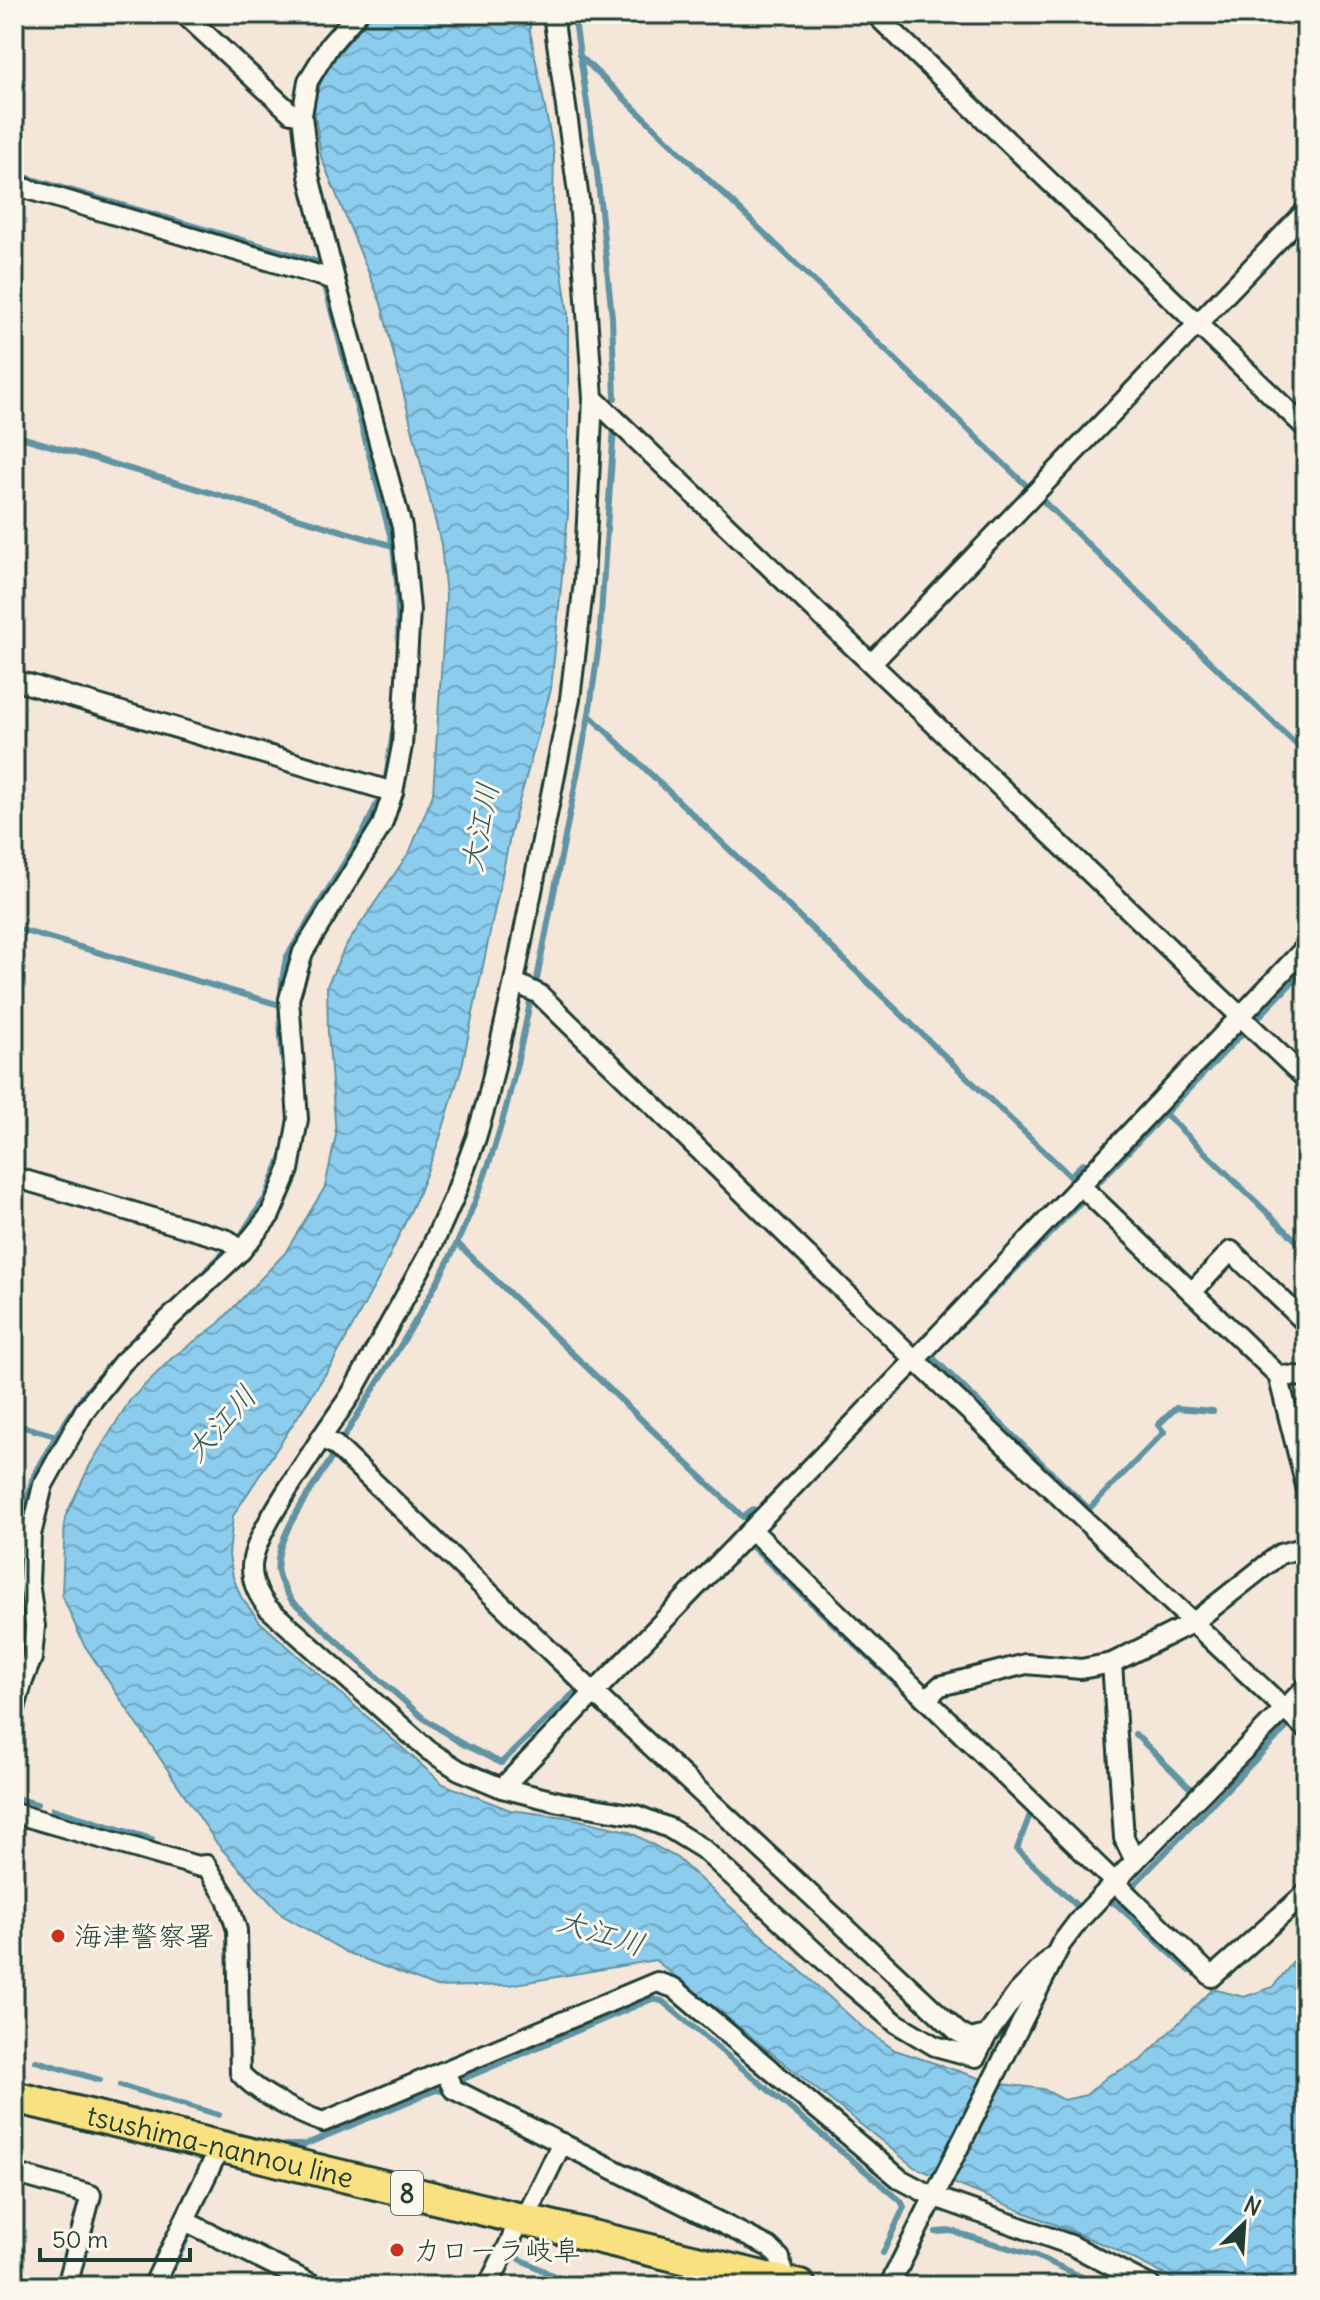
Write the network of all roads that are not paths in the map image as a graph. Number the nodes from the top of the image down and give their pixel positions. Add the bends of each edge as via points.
1 (184, 14) edge
2 (357, 14) edge
3 (553, 14) edge
4 (875, 14) edge
5 (302, 115) junction
6 (14, 185) edge
7 (1306, 211) edge
8 (335, 280) junction
9 (1197, 324) junction
10 (593, 398) junction
11 (1306, 428) edge
12 (872, 663) junction
13 (14, 680) edge
14 (393, 792) junction
15 (1306, 947) edge
16 (514, 982) junction
17 (1240, 1015) junction
18 (1306, 1079) edge
19 (14, 1177) edge
20 (1081, 1186) junction
21 (241, 1251) junction
22 (1192, 1292) junction
23 (1306, 1323) edge
24 (915, 1360) junction
25 (1278, 1375) junction
26 (1306, 1377) edge
27 (321, 1438) junction
28 (1306, 1486) edge
29 (752, 1530) junction
30 (1306, 1547) edge
31 (1194, 1622) junction
32 (1112, 1663) junction
33 (18, 1681) edge
34 (1306, 1687) edge
35 (594, 1693) junction
36 (927, 1698) junction
37 (1285, 1708) junction
38 (14, 1712) edge
39 (1306, 1729) edge
40 (502, 1788) junction
41 (14, 1813) edge
42 (1135, 1861) junction
43 (1115, 1882) junction
44 (1306, 1893) edge
45 (1052, 1957) junction
46 (987, 2035) junction
47 (445, 2072) junction
48 (14, 2097) edge
49 (562, 2143) junction
50 (220, 2147) junction
51 (14, 2173) edge
52 (934, 2192) junction
53 (520, 2220) junction
54 (185, 2221) junction
55 (792, 2284) edge
56 (67, 2286) edge
57 (153, 2286) edge
58 (316, 2286) edge
59 (488, 2286) edge
60 (889, 2286) edge
61 (1151, 2286) edge

1 - 5 street via 291,113
2 - 5 street via 308,81
3 - 10 street via 579,200
4 - 9 street
5 - 8 street via 309,176
6 - 8 street
7 - 9 street
8 - 14 street via 402,527 410,610 402,746
9 - 11 street
9 - 12 street
10 - 12 street
10 - 16 street via 584,582 570,699
12 - 17 street
13 - 14 street
14 - 21 street via 382,825 303,952 289,999 298,1119 289,1170 270,1215
15 - 17 street
16 - 24 street via 539,994
16 - 27 street via 488,1097 455,1195 350,1396
17 - 18 street
17 - 20 street
19 - 21 street via 228,1240
20 - 22 street
20 - 24 street
21 - 33 street via 123,1362 85,1410 43,1485 31,1535 32,1658
22 - 23 street via 1231,1251
22 - 25 street
24 - 29 street
24 - 31 street
25 - 26 street
25 - 28 street
27 - 35 street via 335,1445
27 - 40 street via 254,1552 258,1594 428,1750
29 - 35 street
29 - 36 street
30 - 31 street via 1280,1554
31 - 32 street
31 - 37 street
32 - 36 street via 1081,1669 1026,1664 940,1686
32 - 42 street via 1124,1838
33 - 38 street
34 - 37 street
35 - 40 street
35 - 46 street via 958,2032 970,2039
36 - 43 street
37 - 39 street
37 - 42 street
40 - 46 street via 636,1815 669,1828 703,1849 896,2023 935,2046 976,2057
41 - 47 street via 206,1865 227,1899 237,1930 240,2073 249,2083 323,2122
42 - 43 street
43 - 44 street via 1212,1977
43 - 45 street
45 - 46 street
45 - 52 street
47 - 49 street via 453,2089
47 - 52 street via 657,1982 674,1988 900,2179
48 - 50 main road, tsushima-nannou line / 8
49 - 53 street
49 - 55 street via 769,2247
50 - 53 main road, tsushima-nannou line / 8
50 - 54 street
51 - 56 street via 91,2195
52 - 60 street
52 - 61 street via 1071,2245
53 - 55 main road, tsushima-nannou line / 8
53 - 59 street
54 - 57 street
54 - 58 street

